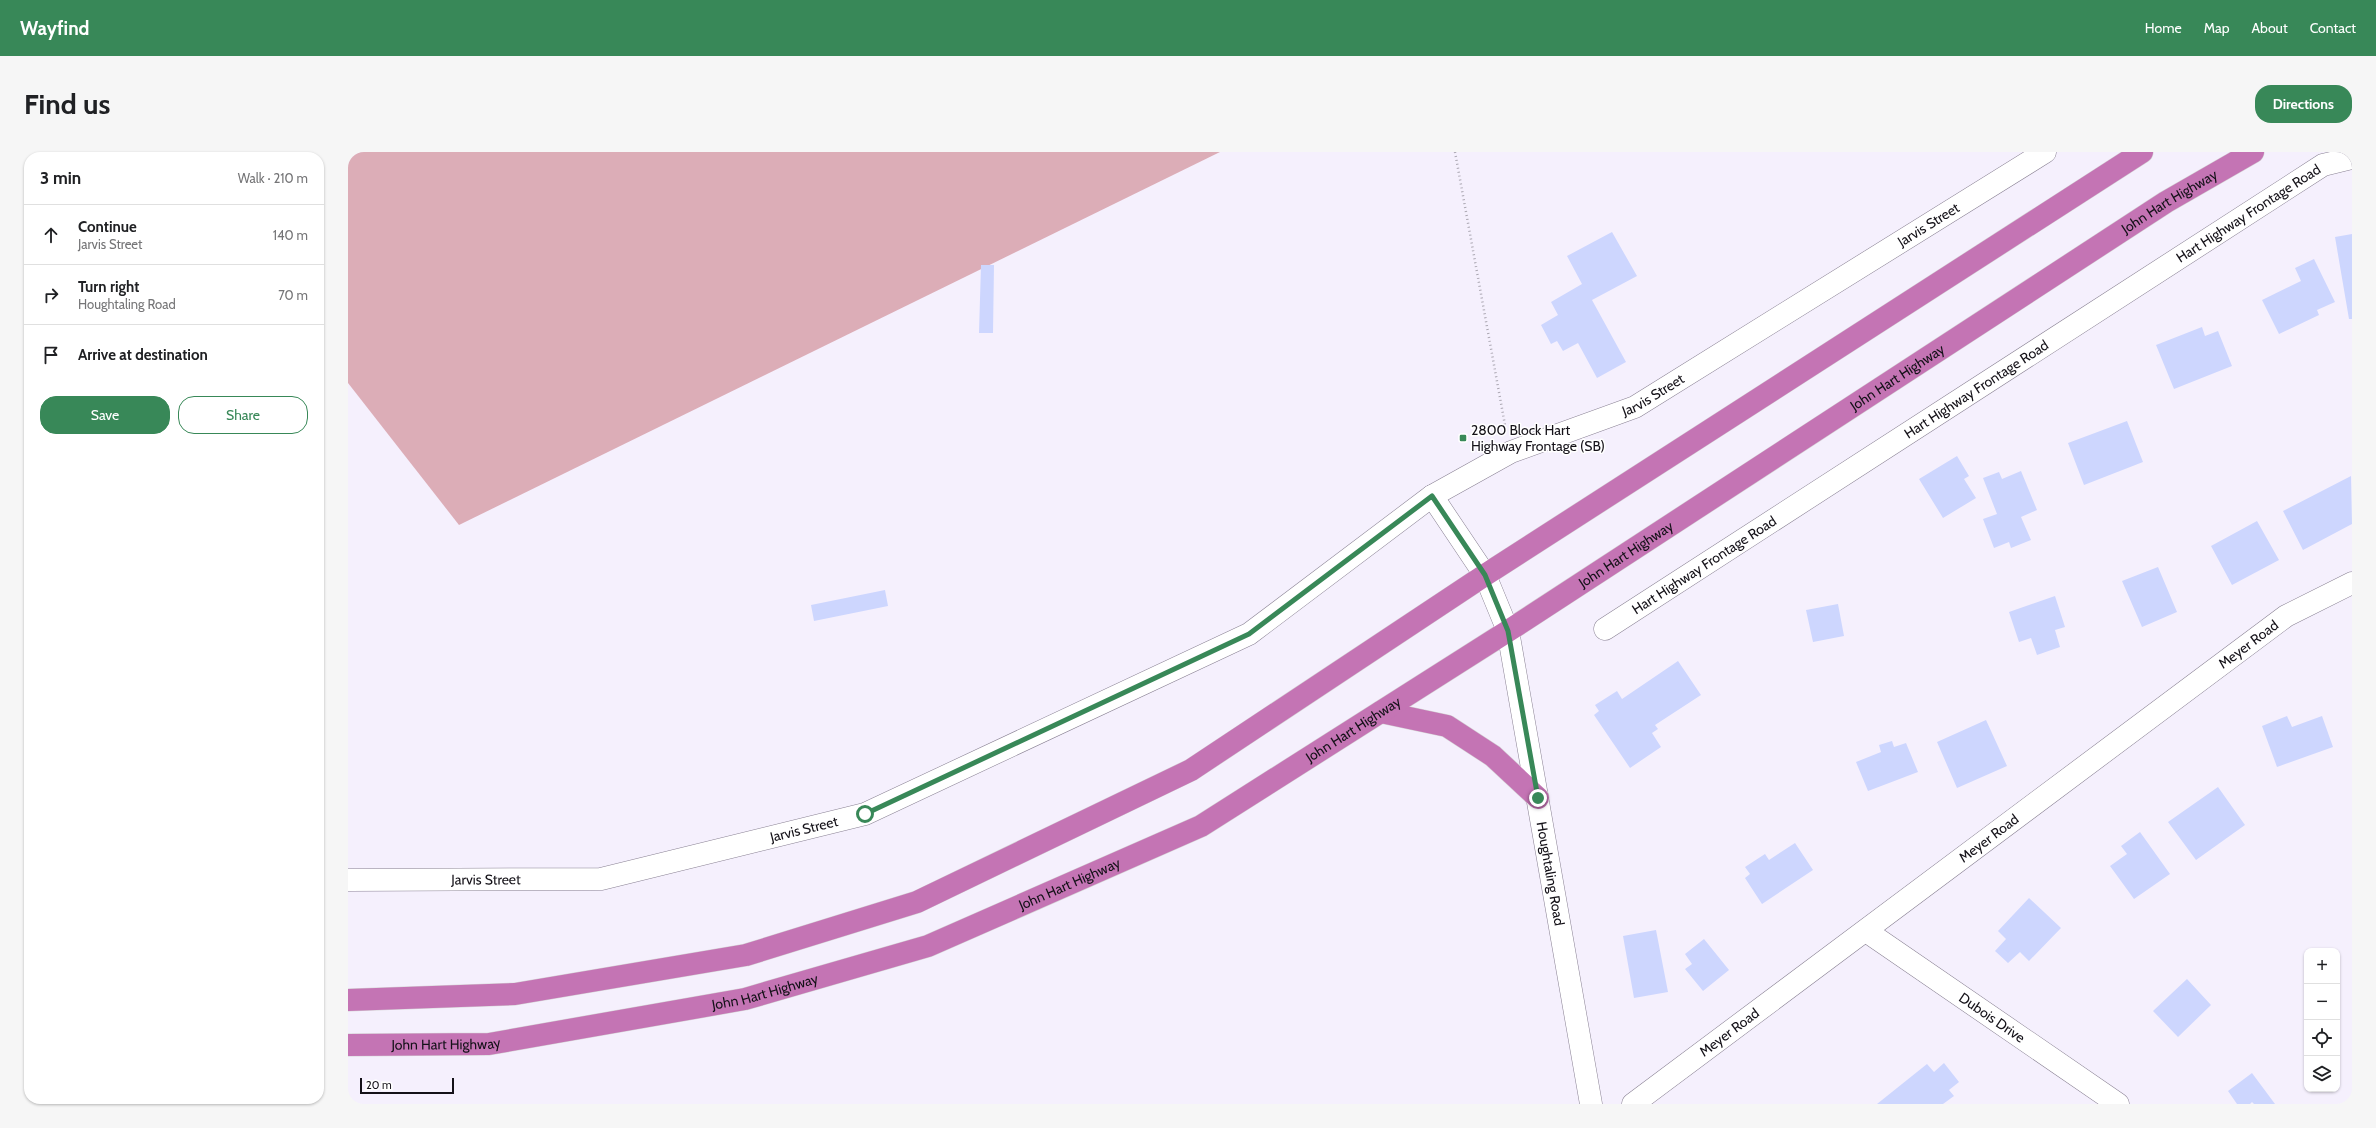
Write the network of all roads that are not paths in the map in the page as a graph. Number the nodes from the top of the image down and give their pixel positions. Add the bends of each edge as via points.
1 (2045, 152) edge
2 (2142, 152) edge
3 (2254, 152) edge
4 (2352, 158) edge
5 (1432, 496) junction
6 (1485, 575) junction
7 (2352, 584) edge
8 (1605, 629) dead end
9 (1508, 631) junction
10 (1381, 712) junction
11 (1538, 798) junction
12 (348, 880) edge
13 (1866, 931) junction
14 (348, 1000) edge
15 (348, 1045) edge
16 (1592, 1104) edge
17 (1633, 1104) edge
18 (2118, 1104) edge

1 - 5 street, Jarvis Street via 1635,407 1511,452
2 - 6 highway
3 - 9 highway, John Hart Highway via 2166,202
4 - 8 street, Hart Highway Frontage Road via 2323,165
5 - 6 street, Houghtaling Road
5 - 12 street, Jarvis Street via 1249,634 865,814 601,879
6 - 9 street, Houghtaling Road
6 - 14 highway via 1191,770 917,902 746,955 515,994
7 - 13 street, Meyer Road via 2286,616
9 - 10 highway, John Hart Highway
9 - 11 street, Houghtaling Road
10 - 11 highway via 1447,726 1493,756
10 - 15 highway, John Hart Highway via 1201,826 928,946 745,999 489,1044
11 - 16 street, Houghtaling Road
13 - 17 street, Meyer Road
13 - 18 street, Dubois Drive

